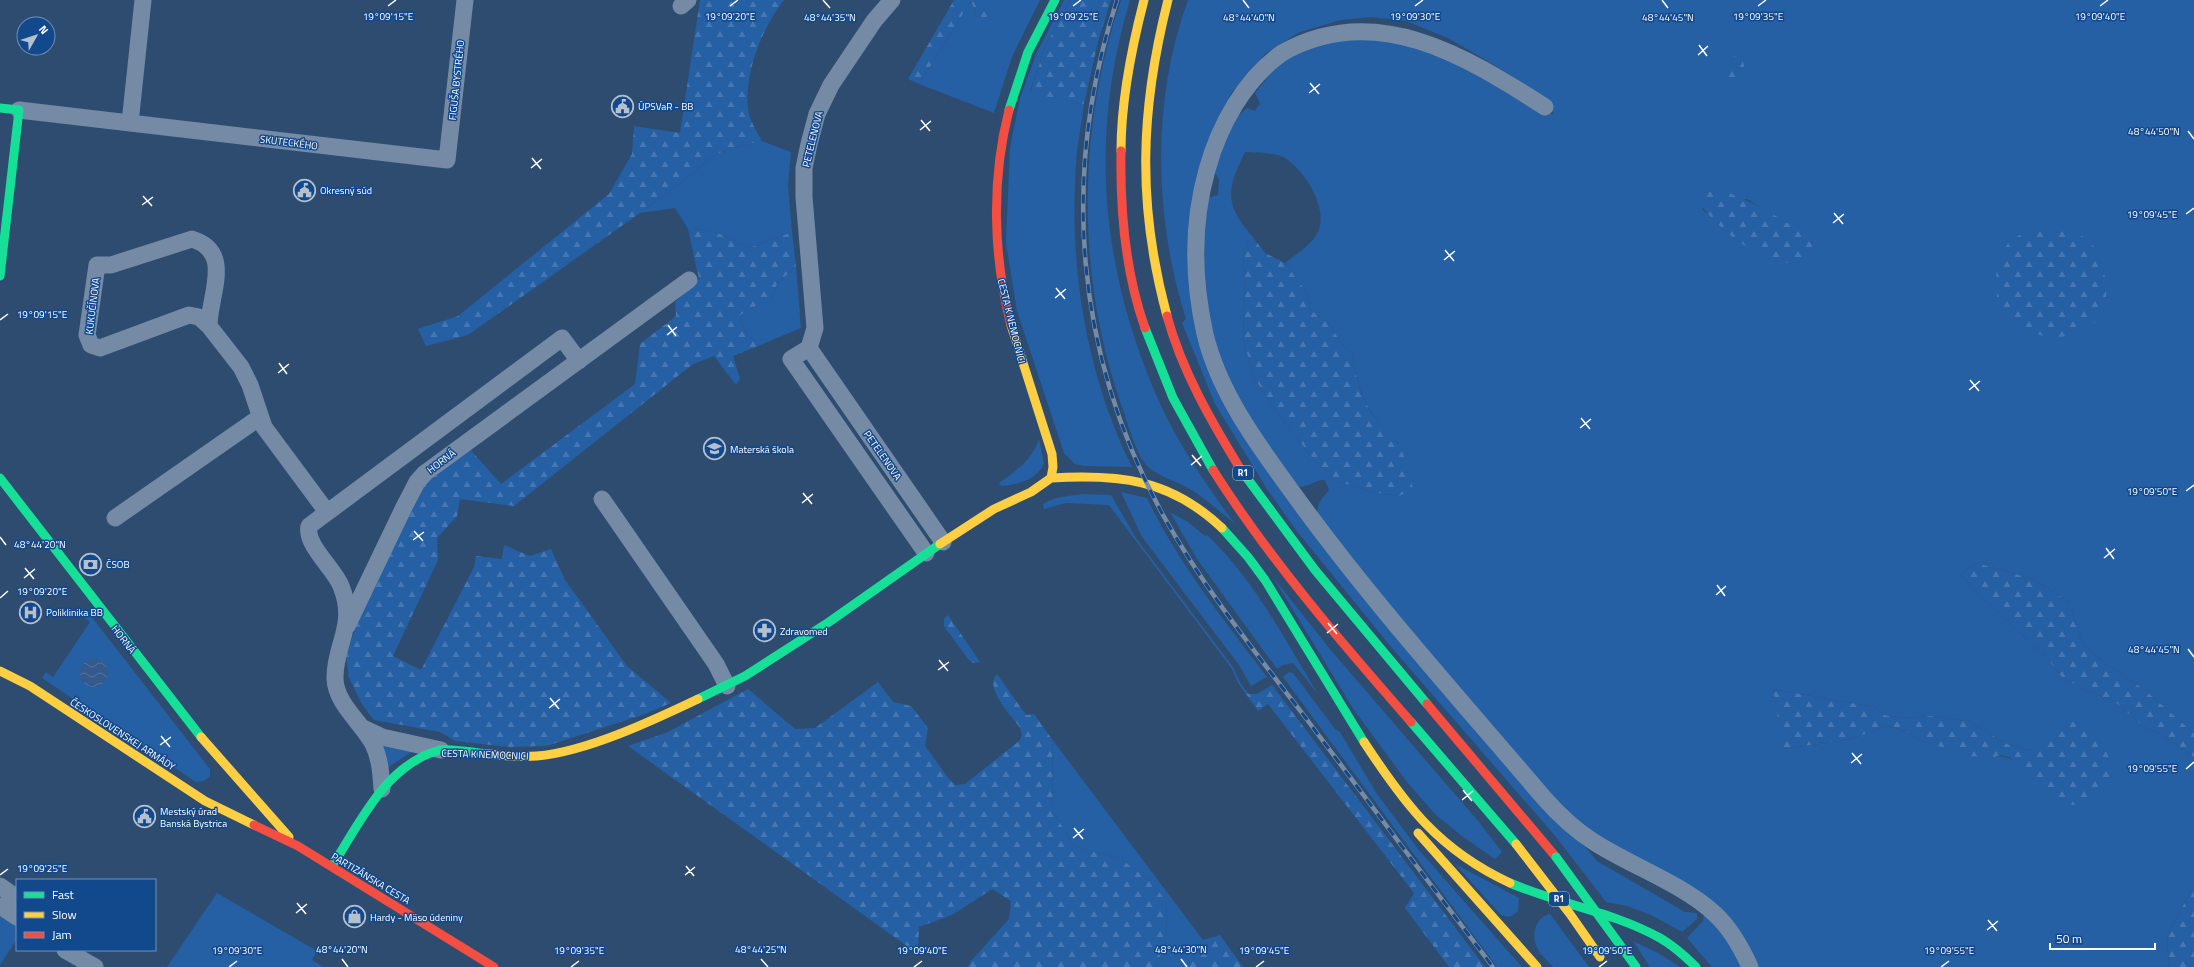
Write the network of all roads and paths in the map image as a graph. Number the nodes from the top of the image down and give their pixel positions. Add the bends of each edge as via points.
1 (143, 0) edge
2 (465, 0) edge
3 (892, 0) edge
4 (1055, 0) edge
5 (1144, 0) edge
6 (1168, 0) edge
7 (0, 108) edge
8 (1544, 108) dead end
9 (19, 110) junction
10 (130, 123) junction
11 (447, 160) joint
12 (0, 276) edge
13 (689, 280) dead end
14 (209, 326) junction
15 (809, 348) junction
16 (579, 361) junction
17 (260, 417) junction
18 (0, 478) edge
19 (1051, 478) junction
20 (602, 499) dead end
21 (327, 512) junction
22 (115, 518) dead end
23 (943, 542) junction
24 (926, 553) junction
25 (346, 628) junction
26 (0, 671) edge
27 (727, 686) junction
28 (363, 728) junction
29 (205, 743) junction
30 (441, 750) junction
31 (225, 778) dead end
32 (382, 789) junction
33 (233, 802) dead end
34 (1401, 810) dead end
35 (233, 814) junction
36 (1414, 827) dead end
37 (298, 846) junction
38 (332, 866) junction
39 (0, 886) edge
40 (16, 897) edge
41 (0, 906) edge
42 (16, 916) edge
43 (68, 951) edge
44 (88, 959) edge
45 (494, 967) edge
46 (1537, 967) edge
47 (1607, 967) edge
48 (1636, 967) edge
49 (1696, 967) edge
50 (1750, 967) edge

1 - 10 street
2 - 11 street, FIGUŠA BYSTRÉHO
3 - 15 street, PETELENOVA via 874,21 831,85 817,114 809,144 804,168 804,197 814,328
4 - 19 main road, CESTA K NEMOCNICI via 1026,59 1016,90 998,177 996,212 996,236 1005,298 1020,355 1052,454
5 - 47 main road, R1, bridge via 1129,59 1124,96 1121,201 1130,266 1139,304 1160,368 1216,476 1277,560 1347,648 1516,844
6 - 48 main road, R1, bridge via 1155,50 1149,88 1145,127 1145,196 1148,228 1169,323 1201,401 1230,452 1299,550 1368,636 1556,857
7 - 9 main road, SKUTECKÉHO
8 - 50 street via 1455,51 1432,40 1390,27 1355,26 1334,29 1317,34 1285,51 1264,68 1249,86 1221,129 1212,150 1198,210 1196,244 1197,281 1206,336 1225,388 1257,444 1332,548 1544,798 1571,825 1595,843 1684,893 1715,914 1728,930
9 - 10 street, SKUTECKÉHO
9 - 12 main road
10 - 11 street, SKUTECKÉHO
13 - 16 street, HORNÁ
14 - 14 street, KUKUČÍNOVA via 199,318 189,316 100,348 91,345 87,335 97,265 111,265 192,239 201,242 215,258 218,269
14 - 17 street, KUKUČÍNOVA via 246,375
15 - 23 street, PETELENOVA
15 - 24 street via 792,359
16 - 21 street, HORNÁ via 562,338
16 - 25 street, HORNÁ via 425,473 417,482
17 - 21 street via 264,427
17 - 22 street
18 - 29 main road, HORNÁ
19 - 23 main road, CESTA K NEMOCNICI via 1031,492 994,509
19 - 34 main road via 1081,484 1138,489 1184,509 1206,524 1224,541 1263,593 1370,765
19 - 49 main road via 1110,476 1136,480 1174,494 1214,519 1230,534 1255,566 1378,763 1396,789 1437,837 1466,859 1499,878 1536,894 1636,925 1660,936 1680,950
20 - 27 street via 716,664
21 - 25 street, HORNÁ via 309,526 308,534 344,593
23 - 24 main road, CESTA K NEMOCNICI
24 - 27 main road, CESTA K NEMOCNICI via 820,628
25 - 28 street, HORNÁ via 335,679 339,697
26 - 35 main road, ČESKOSLOVENSKEJ ARMÁDY via 30,686 205,801
27 - 30 main road, CESTA K NEMOCNICI via 661,717 568,750 538,756 510,756
28 - 30 street, HORNÁ via 382,738
28 - 32 street, HORNÁ via 378,758
29 - 31 main road, HORNÁ
29 - 37 main road, HORNÁ
30 - 32 main road, CESTA K NEMOCNICI via 408,766
32 - 38 main road, CESTA K NEMOCNICI
33 - 35 main road
35 - 37 main road, PARTIZÁNSKA CESTA
36 - 46 main road via 1455,877
37 - 38 main road, PARTIZÁNSKA CESTA
38 - 45 main road, PARTIZÁNSKA CESTA
39 - 40 street
41 - 42 street
43 - 44 street

